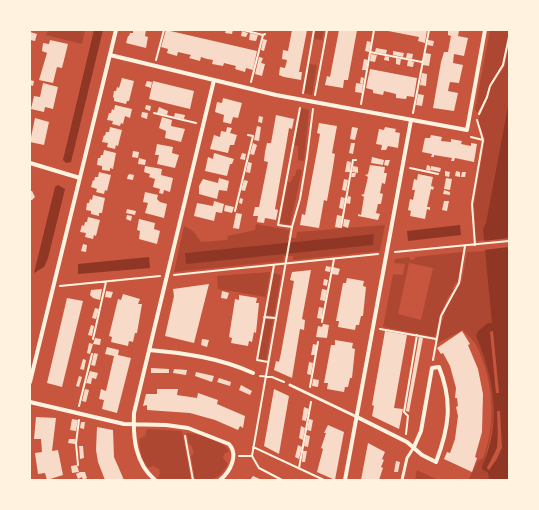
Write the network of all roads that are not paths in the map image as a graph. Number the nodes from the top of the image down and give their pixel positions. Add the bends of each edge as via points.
1 (116, 30) edge
2 (485, 30) edge
3 (110, 55) junction
4 (214, 80) junction
5 (411, 120) junction
6 (30, 163) edge
7 (80, 178) junction
8 (149, 350) junction
9 (253, 373) dead end
10 (30, 382) edge
11 (290, 385) road end
12 (30, 402) edge
13 (357, 417) junction
14 (134, 425) junction
15 (414, 447) junction
16 (155, 480) edge
17 (220, 480) edge
18 (345, 480) edge
19 (402, 480) edge

1 - 3 street
2 - 5 street via 467,130
3 - 4 street
3 - 7 street
4 - 5 street via 314,103
4 - 8 street
5 - 13 street
6 - 7 street
7 - 10 street
8 - 9 street via 197,355
8 - 14 street via 134,411
11 - 13 lane
12 - 14 street
13 - 15 street
13 - 18 street
14 - 16 street via 138,458 143,468
14 - 17 street via 184,428 207,434 229,444 233,457 229,470
15 - 15 street via 421,431 432,368 439,367 447,392 446,435 436,462 422,455
15 - 19 lane via 407,458

